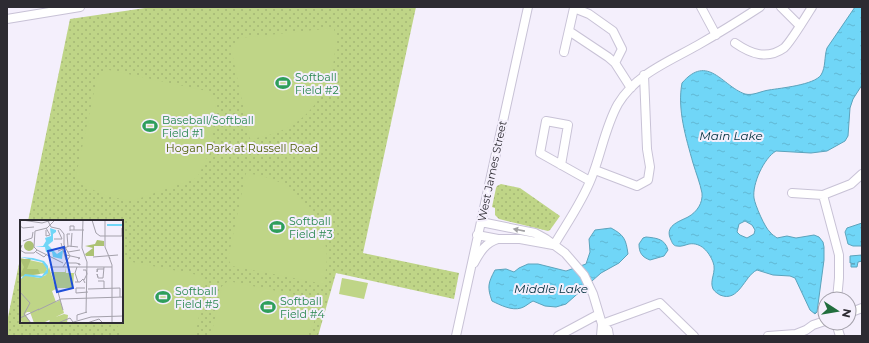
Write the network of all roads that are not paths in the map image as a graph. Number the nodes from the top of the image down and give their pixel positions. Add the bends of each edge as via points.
1 (80, 7) edge
2 (528, 7) edge
3 (701, 7) edge
4 (760, 7) edge
5 (781, 7) edge
6 (812, 7) edge
7 (7, 19) edge
8 (800, 26) junction
9 (568, 31) junction
10 (716, 35) junction
11 (735, 43) dead end
12 (564, 52) dead end
13 (615, 63) junction
14 (644, 75) junction
15 (631, 88) junction
16 (561, 165) junction
17 (595, 170) junction
18 (862, 174) edge
19 (590, 181) junction
20 (792, 193) dead end
21 (823, 195) junction
22 (481, 222) junction
23 (477, 235) junction
24 (498, 239) junction
25 (554, 245) junction
26 (470, 271) junction
27 (838, 291) edge
28 (600, 314) junction
29 (817, 323) edge
30 (602, 324) junction
31 (456, 336) edge
32 (558, 336) edge
33 (601, 336) edge
34 (609, 336) edge
35 (694, 336) edge
36 (768, 336) edge

1 - 7 street
2 - 22 street, West James Street
3 - 10 street
4 - 10 street
5 - 8 street
6 - 8 street
8 - 11 street via 785,48 765,55 755,54
9 - 12 street
9 - 13 street
9 - 13 street via 574,8 589,14 613,31 618,39 622,49
10 - 14 street
13 - 15 street
14 - 15 street
14 - 17 street via 650,167 648,180 638,186
15 - 17 street via 618,104 610,122
16 - 16 street via 540,153 546,121 568,125
16 - 19 street
17 - 19 street
18 - 21 street via 851,184
19 - 25 street
20 - 21 street
21 - 27 street via 839,255
22 - 23 street, West James Street
25 -> 22 street via 535,233
23 - 24 street
23 - 26 street, West James Street
24 - 25 street via 520,239
24 - 26 street via 484,247
25 - 28 street via 584,274
26 - 31 street, West James Street
28 - 30 street
28 - 32 street
29 - 36 street via 796,334
30 - 33 street
30 - 34 street via 608,330
30 - 35 street via 660,303

